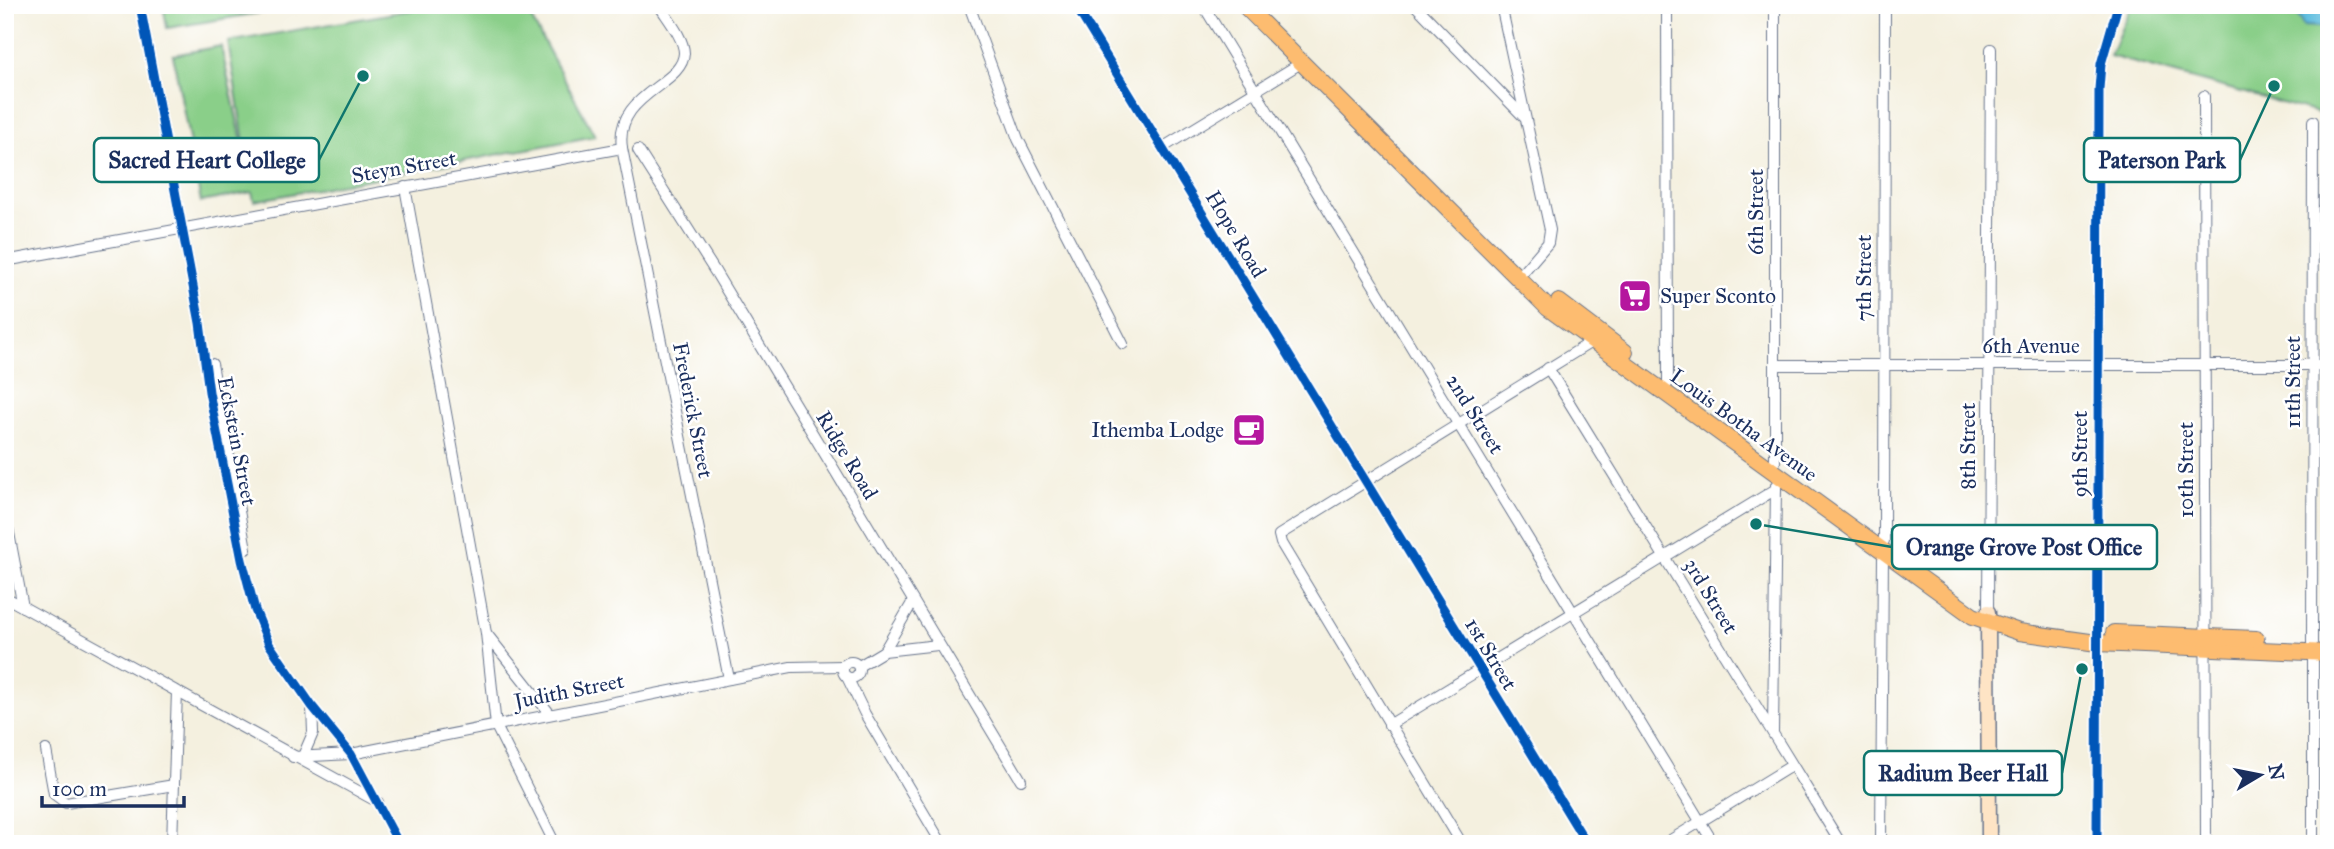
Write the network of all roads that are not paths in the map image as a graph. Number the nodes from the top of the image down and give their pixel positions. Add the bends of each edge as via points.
1 (140, 5) edge
2 (659, 5) edge
3 (969, 5) edge
4 (1075, 5) edge
5 (1203, 5) edge
6 (1244, 5) edge
7 (1258, 5) edge
8 (1415, 5) edge
9 (1500, 5) edge
10 (1667, 5) edge
11 (1775, 5) edge
12 (2118, 5) edge
13 (1885, 10) edge
14 (1991, 49) dead end
15 (1301, 63) junction
16 (1254, 90) junction
17 (2204, 96) dead end
18 (1525, 118) junction
19 (2313, 121) dead end
20 (622, 148) junction
21 (1162, 148) junction
22 (638, 150) dead end
23 (405, 187) junction
24 (183, 229) junction
25 (5, 261) edge
26 (1524, 271) junction
27 (1593, 341) junction
28 (1124, 344) dead end
29 (1775, 365) junction
30 (1884, 365) junction
31 (1990, 365) junction
32 (2098, 365) junction
33 (2206, 365) junction
34 (2312, 365) junction
35 (2329, 365) edge
36 (1548, 368) junction
37 (1668, 383) junction
38 (1458, 425) junction
39 (1776, 475) junction
40 (1366, 481) junction
41 (5, 512) edge
42 (1883, 546) junction
43 (1665, 556) junction
44 (5, 597) edge
45 (912, 604) junction
46 (23, 607) junction
47 (1573, 612) junction
48 (1988, 618) junction
49 (486, 633) junction
50 (2097, 638) junction
51 (2205, 643) junction
52 (938, 645) junction
53 (2321, 648) edge
54 (884, 651) junction
55 (843, 666) junction
56 (859, 666) junction
57 (1481, 670) junction
58 (848, 677) junction
59 (729, 679) junction
60 (177, 691) junction
61 (312, 706) junction
62 (550, 714) junction
63 (1389, 725) junction
64 (496, 726) junction
65 (1773, 733) junction
66 (46, 750) dead end
67 (351, 754) junction
68 (298, 756) junction
69 (1791, 766) junction
70 (1021, 780) dead end
71 (174, 785) junction
72 (378, 802) junction
73 (1701, 822) junction
74 (172, 844) edge
75 (399, 844) edge
76 (555, 844) edge
77 (943, 844) edge
78 (1462, 844) edge
79 (1587, 844) edge
80 (1664, 844) edge
81 (1714, 844) edge
82 (1841, 844) edge
83 (1881, 844) edge
84 (1990, 844) edge
85 (2097, 844) edge
86 (2206, 844) edge
87 (2313, 844) edge

1 - 24 street, Eckstein Street
2 - 20 street via 683,46 684,57 636,104 623,126
3 - 28 street via 1017,139
4 - 21 street, Hope Road
5 - 16 street, 2nd Street
6 - 15 main road, Louis Botha Avenue
7 - 26 main road, Louis Botha Avenue
8 - 18 street
9 - 18 street
10 - 37 street
11 - 29 street, 6th Street
12 - 32 street, 9th Street via 2101,64
13 - 30 street, 7th Street
14 - 31 street, 8th Street
15 - 16 street
15 - 27 main road, Louis Botha Avenue via 1537,297
16 - 21 street
16 - 38 street, 2nd Street
17 - 33 street, 10th Street
18 - 26 street via 1550,235
19 - 34 street, 11th Street
20 - 23 street, Steyn Street
20 - 59 street, Frederick Street
21 - 40 street, Hope Road
22 - 45 street, Ridge Road
23 - 24 street, Steyn Street
23 - 49 street
24 - 25 street, Steyn Street
24 - 61 street, Eckstein Street via 256,610 269,644
26 - 37 main road, Louis Botha Avenue via 1558,302
27 - 36 street
27 - 39 main road, Louis Botha Avenue
29 - 30 street, 6th Avenue
29 - 39 street, 6th Street
30 - 31 street, 6th Avenue
30 - 42 street, 7th Street
31 - 32 street, 6th Avenue
31 - 48 street, 8th Street
32 - 33 street, 6th Avenue
32 - 50 street, 9th Street
33 - 34 street, 6th Avenue
33 - 51 street, 10th Street
34 - 35 street, 6th Avenue
34 - 53 street, 11th Street
36 - 38 street
36 - 43 street, 3rd Street
37 - 39 main road, Louis Botha Avenue
38 - 40 street
38 - 47 street, 2nd Street
39 - 42 main road, Louis Botha Avenue
39 - 43 street
39 - 65 street, 6th Street
40 - 57 street, 1st Street
40 - 63 street via 1284,529 1279,539
41 - 46 street
42 - 48 main road, Louis Botha Avenue
42 - 83 street, 7th Street
43 - 47 street
43 - 65 street, 3rd Street
44 - 46 street
45 - 52 street, Ridge Road
45 - 54 street
46 - 60 street
47 - 57 street
47 - 73 street, 2nd Street
48 - 50 main road, Louis Botha Avenue
48 - 84 main road, 8th Street
49 - 62 street
49 - 64 street
50 - 51 main road, Louis Botha Avenue
50 - 85 street, 9th Street
51 - 53 main road, Louis Botha Avenue
51 - 86 street, 10th Street
52 - 54 street
52 - 70 street, Ridge Road
53 - 87 street, 11th Street
54 - 56 street
55 - 56 street, Judith Street via 853,661
55 - 58 street
55 - 59 street, Judith Street via 797,666
56 - 58 street via 855,677
57 - 63 street
57 - 79 street, 1st Street
58 - 77 street via 865,714
59 - 62 street, Judith Street
60 - 68 street
60 - 71 street
61 - 67 street, Eckstein Street
61 - 68 street via 313,733
62 - 64 street, Judith Street
63 - 78 street
64 - 67 street, Judith Street
64 - 76 street
65 - 69 street, 3rd Street
66 - 71 street via 54,794 66,803
67 - 68 street, Judith Street
67 - 72 street, Eckstein Street
68 - 72 street
69 - 73 street
69 - 82 street, 3rd Street
71 - 74 street
72 - 75 street, Eckstein Street
73 - 80 street
73 - 81 street, 2nd Street

